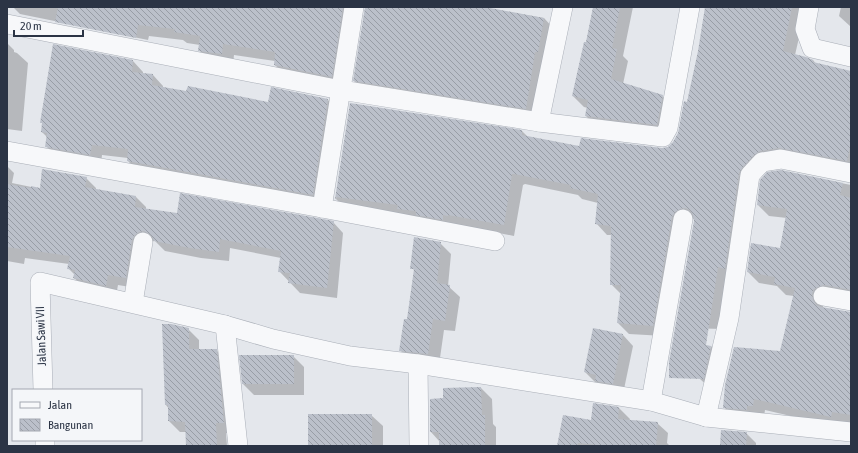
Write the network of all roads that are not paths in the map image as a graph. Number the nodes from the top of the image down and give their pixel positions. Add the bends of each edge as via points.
1 (354, 7) edge
2 (563, 7) edge
3 (690, 7) edge
4 (809, 7) edge
5 (7, 24) edge
6 (851, 57) edge
7 (341, 90) junction
8 (539, 122) junction
9 (7, 151) edge
10 (851, 173) edge
11 (322, 208) junction
12 (683, 219) dead end
13 (495, 241) dead end
14 (143, 242) dead end
15 (823, 296) dead end
16 (851, 301) edge
17 (133, 303) junction
18 (225, 325) junction
19 (418, 364) junction
20 (43, 389) edge
21 (651, 401) junction
22 (706, 417) junction
23 (851, 432) edge
24 (238, 446) edge
25 (419, 446) edge

1 - 7 street
2 - 8 street
3 - 8 street via 668,128 662,137
4 - 6 street via 805,29 812,48
5 - 7 street
7 - 8 street
7 - 11 street
9 - 11 street
10 - 22 street via 781,159 762,162 750,175 729,318
11 - 13 street
12 - 21 street
14 - 17 street
15 - 16 street
17 - 18 street
17 - 20 street, Jalan Sawi VII via 40,282
18 - 19 street via 273,339 350,356
18 - 24 street
19 - 21 street
19 - 25 street
21 - 22 street
22 - 23 street

